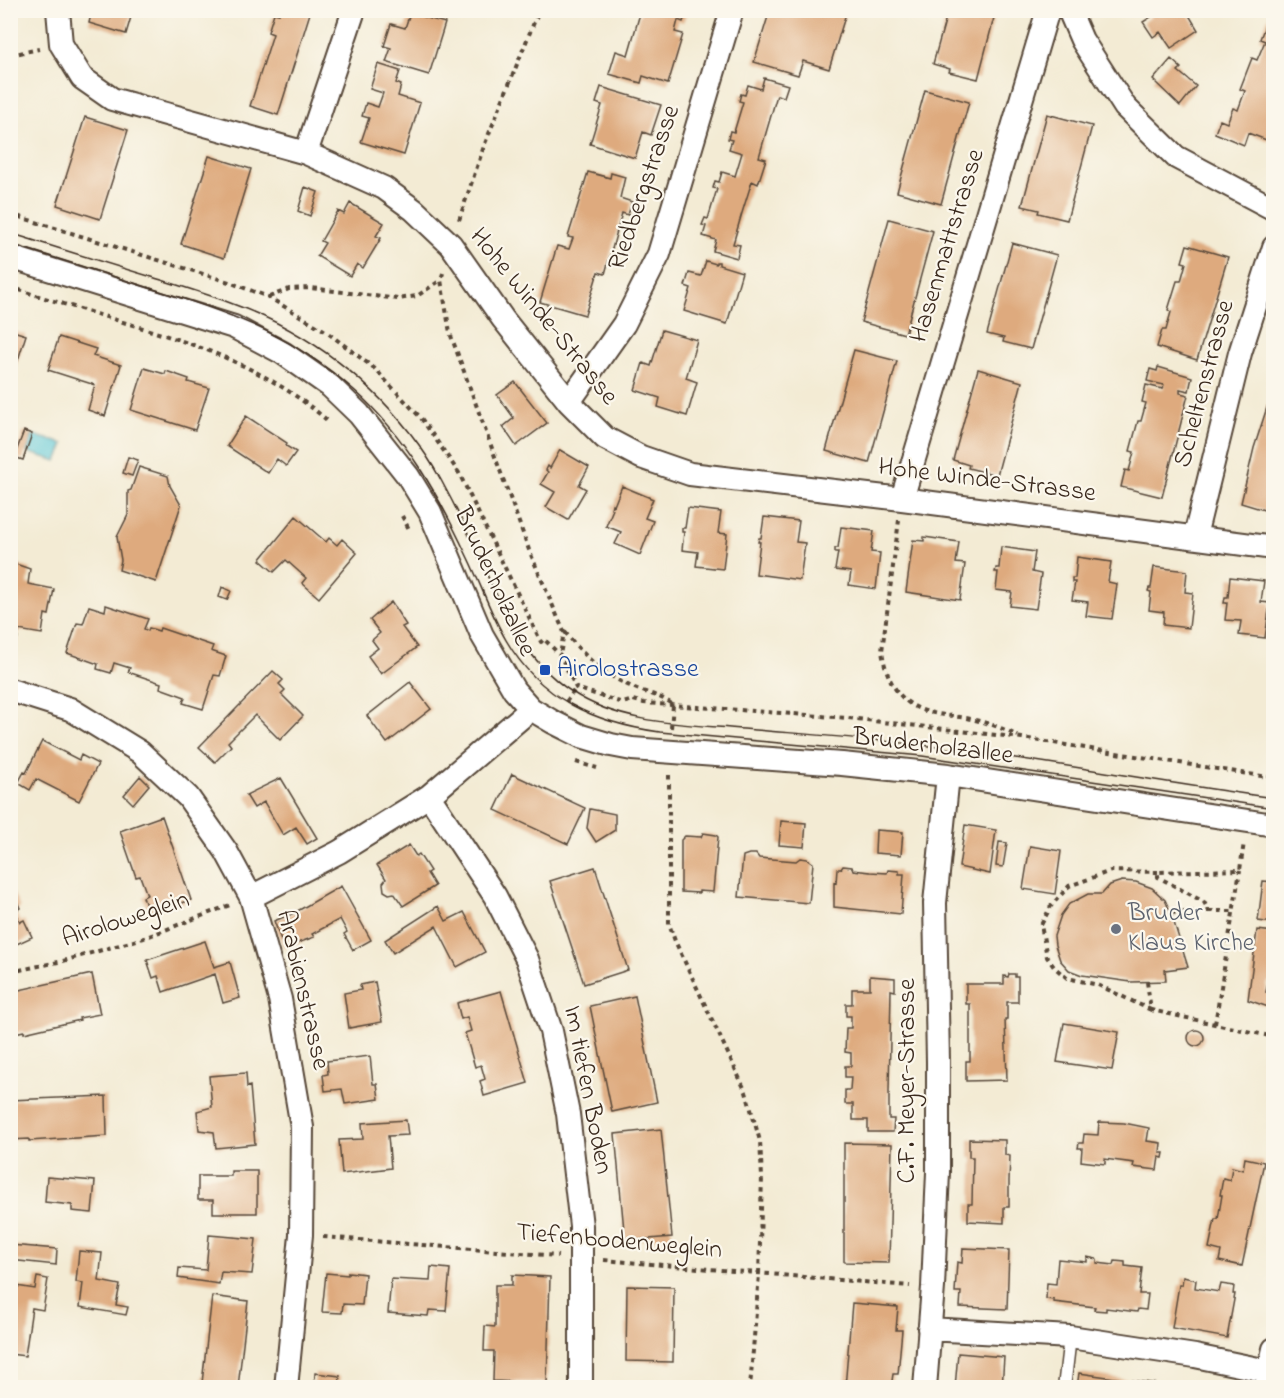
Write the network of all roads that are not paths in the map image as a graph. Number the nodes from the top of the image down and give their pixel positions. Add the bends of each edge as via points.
1 (58, 10) edge
2 (354, 10) edge
3 (732, 10) edge
4 (1048, 10) edge
5 (1069, 10) edge
6 (306, 153) junction
7 (1274, 209) edge
8 (1274, 247) edge
9 (10, 257) edge
10 (569, 402) junction
11 (902, 499) junction
12 (1195, 537) junction
13 (1274, 548) edge
14 (10, 690) edge
15 (531, 709) junction
16 (948, 775) junction
17 (429, 796) junction
18 (1274, 825) edge
19 (251, 897) junction
20 (929, 1329) junction
21 (1070, 1337) junction
22 (1274, 1349) edge
23 (1267, 1379) edge
24 (285, 1388) edge
25 (580, 1388) edge
26 (925, 1388) edge
27 (1064, 1388) edge

1 - 6 street, Hohe Winde-Strasse via 61,44 82,78 112,99
2 - 6 street
3 - 10 street, Riedbergstrasse via 659,254 624,324
4 - 11 street, Hasenmattstrasse
5 - 7 street via 1082,40 1125,107 1176,157
6 - 10 street, Hohe Winde-Strasse via 384,188 451,245
8 - 12 street, Scheltenstrasse via 1240,353
9 - 15 street, Bruderholzallee via 234,327 283,353 330,386 359,414 413,485 429,512 482,635 514,690
10 - 11 street, Hohe Winde-Strasse via 605,438 641,457 690,474
11 - 12 street, Hohe Winde-Strasse
12 - 13 street, Hohe Winde-Strasse
14 - 19 street, Arabienstrasse via 70,709 140,752 188,797 226,851
15 - 16 street, Bruderholzallee via 581,736 632,749
15 - 17 street
16 - 18 street, Bruderholzallee
16 - 20 street, C.F. Meyer-Strasse via 935,903 938,1172
17 - 19 street via 339,852
17 - 25 street, Im tiefen Boden via 495,896 527,959 551,1030 568,1114 581,1226
19 - 24 street, Arabienstrasse via 280,999 302,1127 301,1235
20 - 21 street
20 - 26 street, C.F. Meyer-Strasse
21 - 23 street via 1196,1356
21 - 27 lane
22 - 23 street

